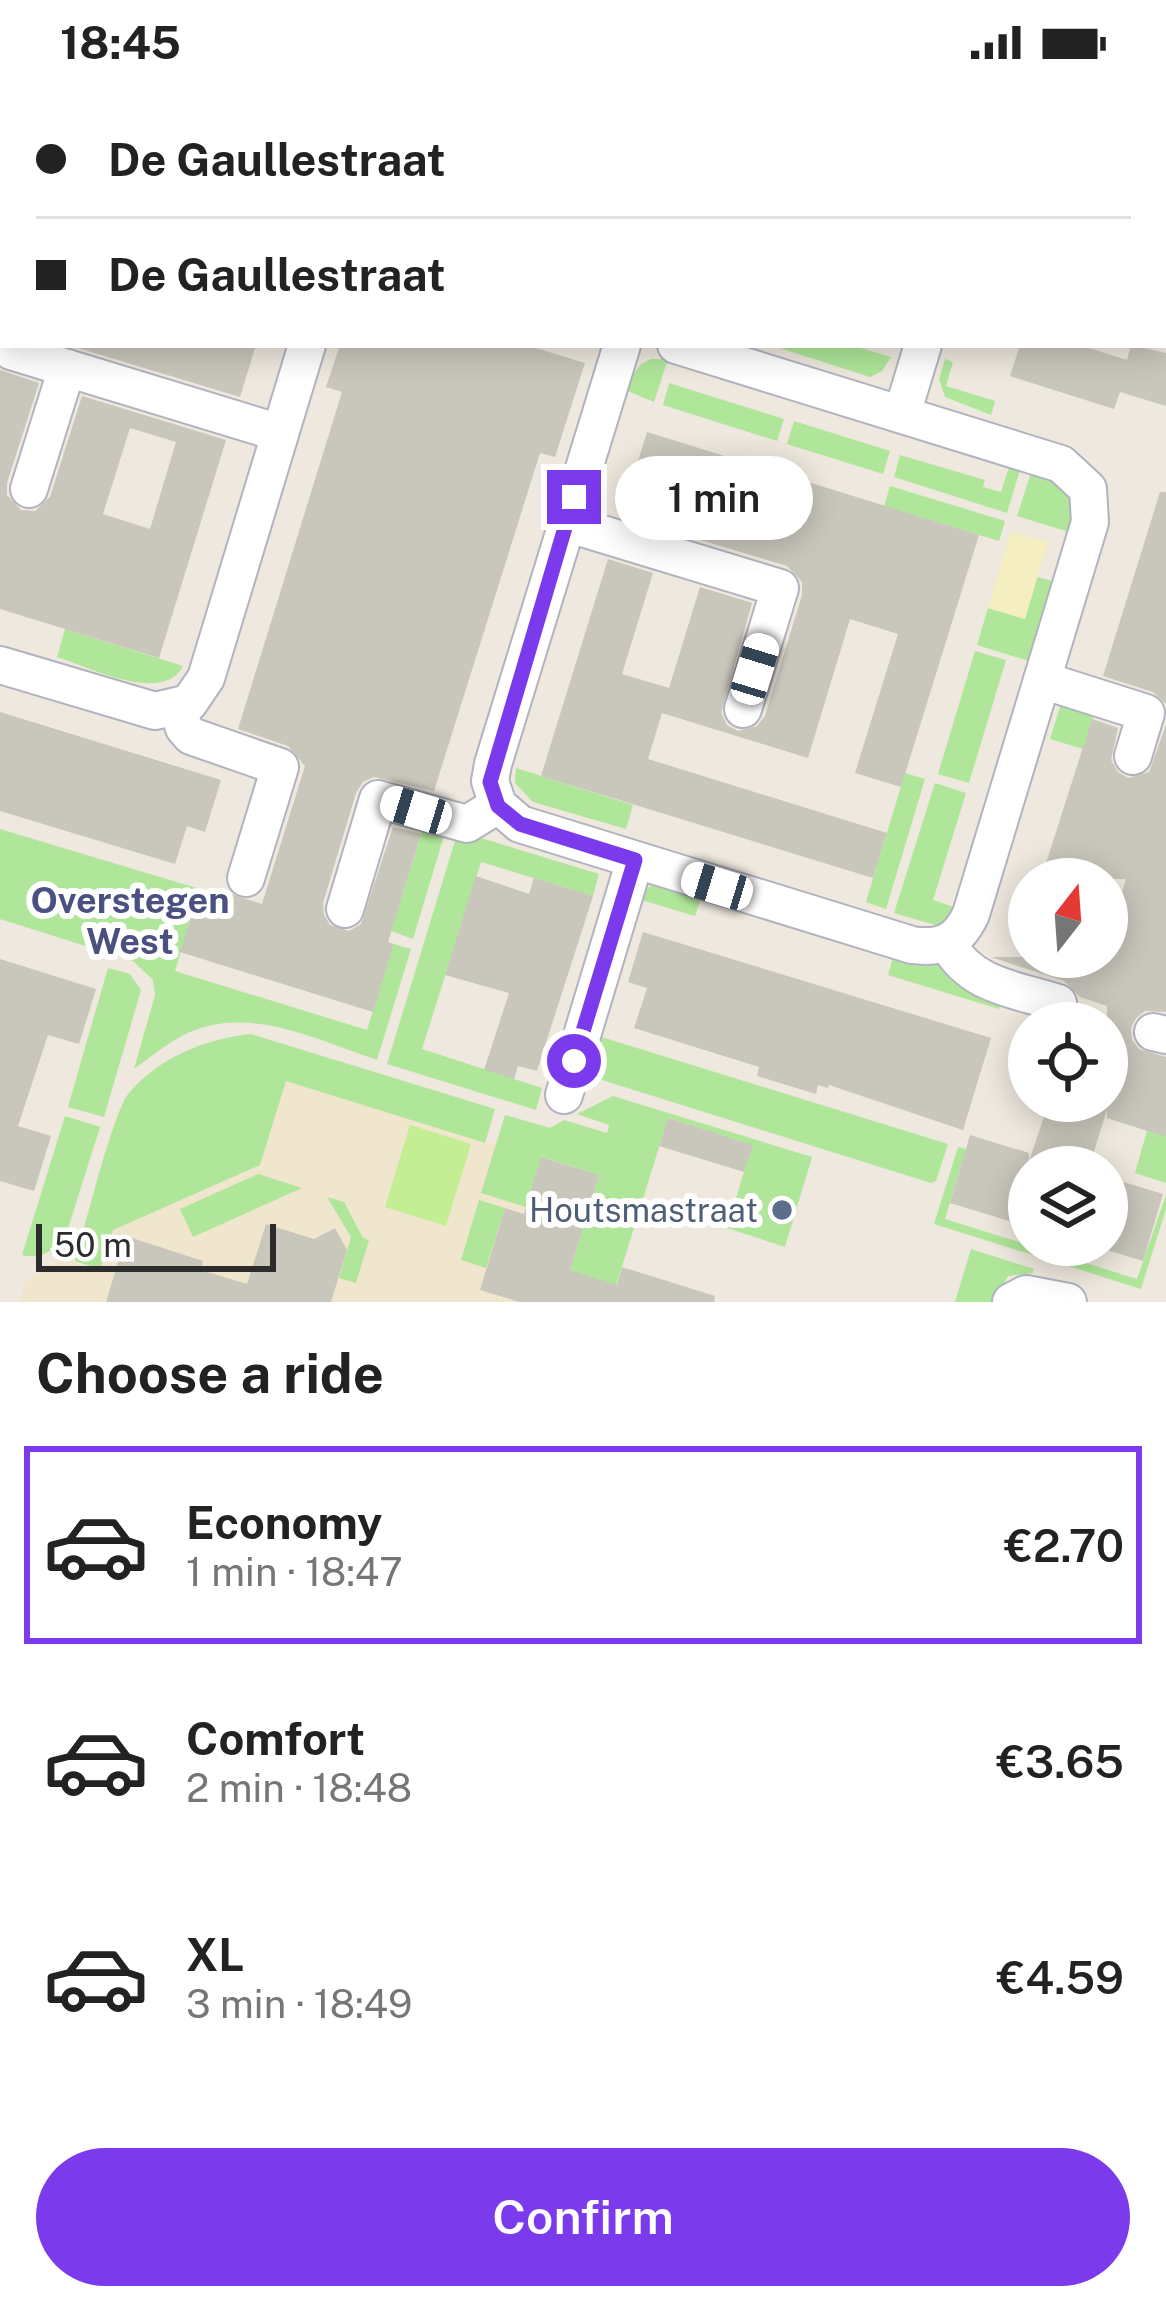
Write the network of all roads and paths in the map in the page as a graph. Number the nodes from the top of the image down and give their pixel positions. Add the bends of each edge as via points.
1 (306, 348) edge
2 (621, 348) edge
3 (686, 348) edge
4 (922, 348) edge
5 (11, 351) dead end
6 (67, 368) junction
7 (902, 414) junction
8 (280, 433) junction
9 (29, 489) dead end
10 (566, 523) junction
11 (0, 664) edge
12 (1042, 680) junction
13 (177, 708) junction
14 (743, 709) dead end
15 (1133, 756) dead end
16 (498, 806) junction
17 (635, 860) junction
18 (246, 878) dead end
19 (345, 909) dead end
20 (948, 944) junction
21 (1055, 1002) edge
22 (564, 1095) dead end
23 (1011, 1302) edge
24 (1068, 1302) edge

1 - 8 street
2 - 10 street
3 - 7 street
4 - 7 street
5 - 6 street
6 - 8 street
6 - 9 street
7 - 12 street via 1060,464 1088,489 1090,522
8 - 13 street via 206,678
10 - 14 street via 780,588
10 - 16 street via 493,764
11 - 13 street via 143,708
12 - 15 street via 1146,713
12 - 20 street via 971,914
13 - 18 street via 191,736 280,767
16 - 17 street via 520,824
16 - 19 street via 467,824 378,799
17 - 20 street via 912,946
17 - 22 street
20 - 21 street via 974,976
23 - 24 street via 1026,1294

